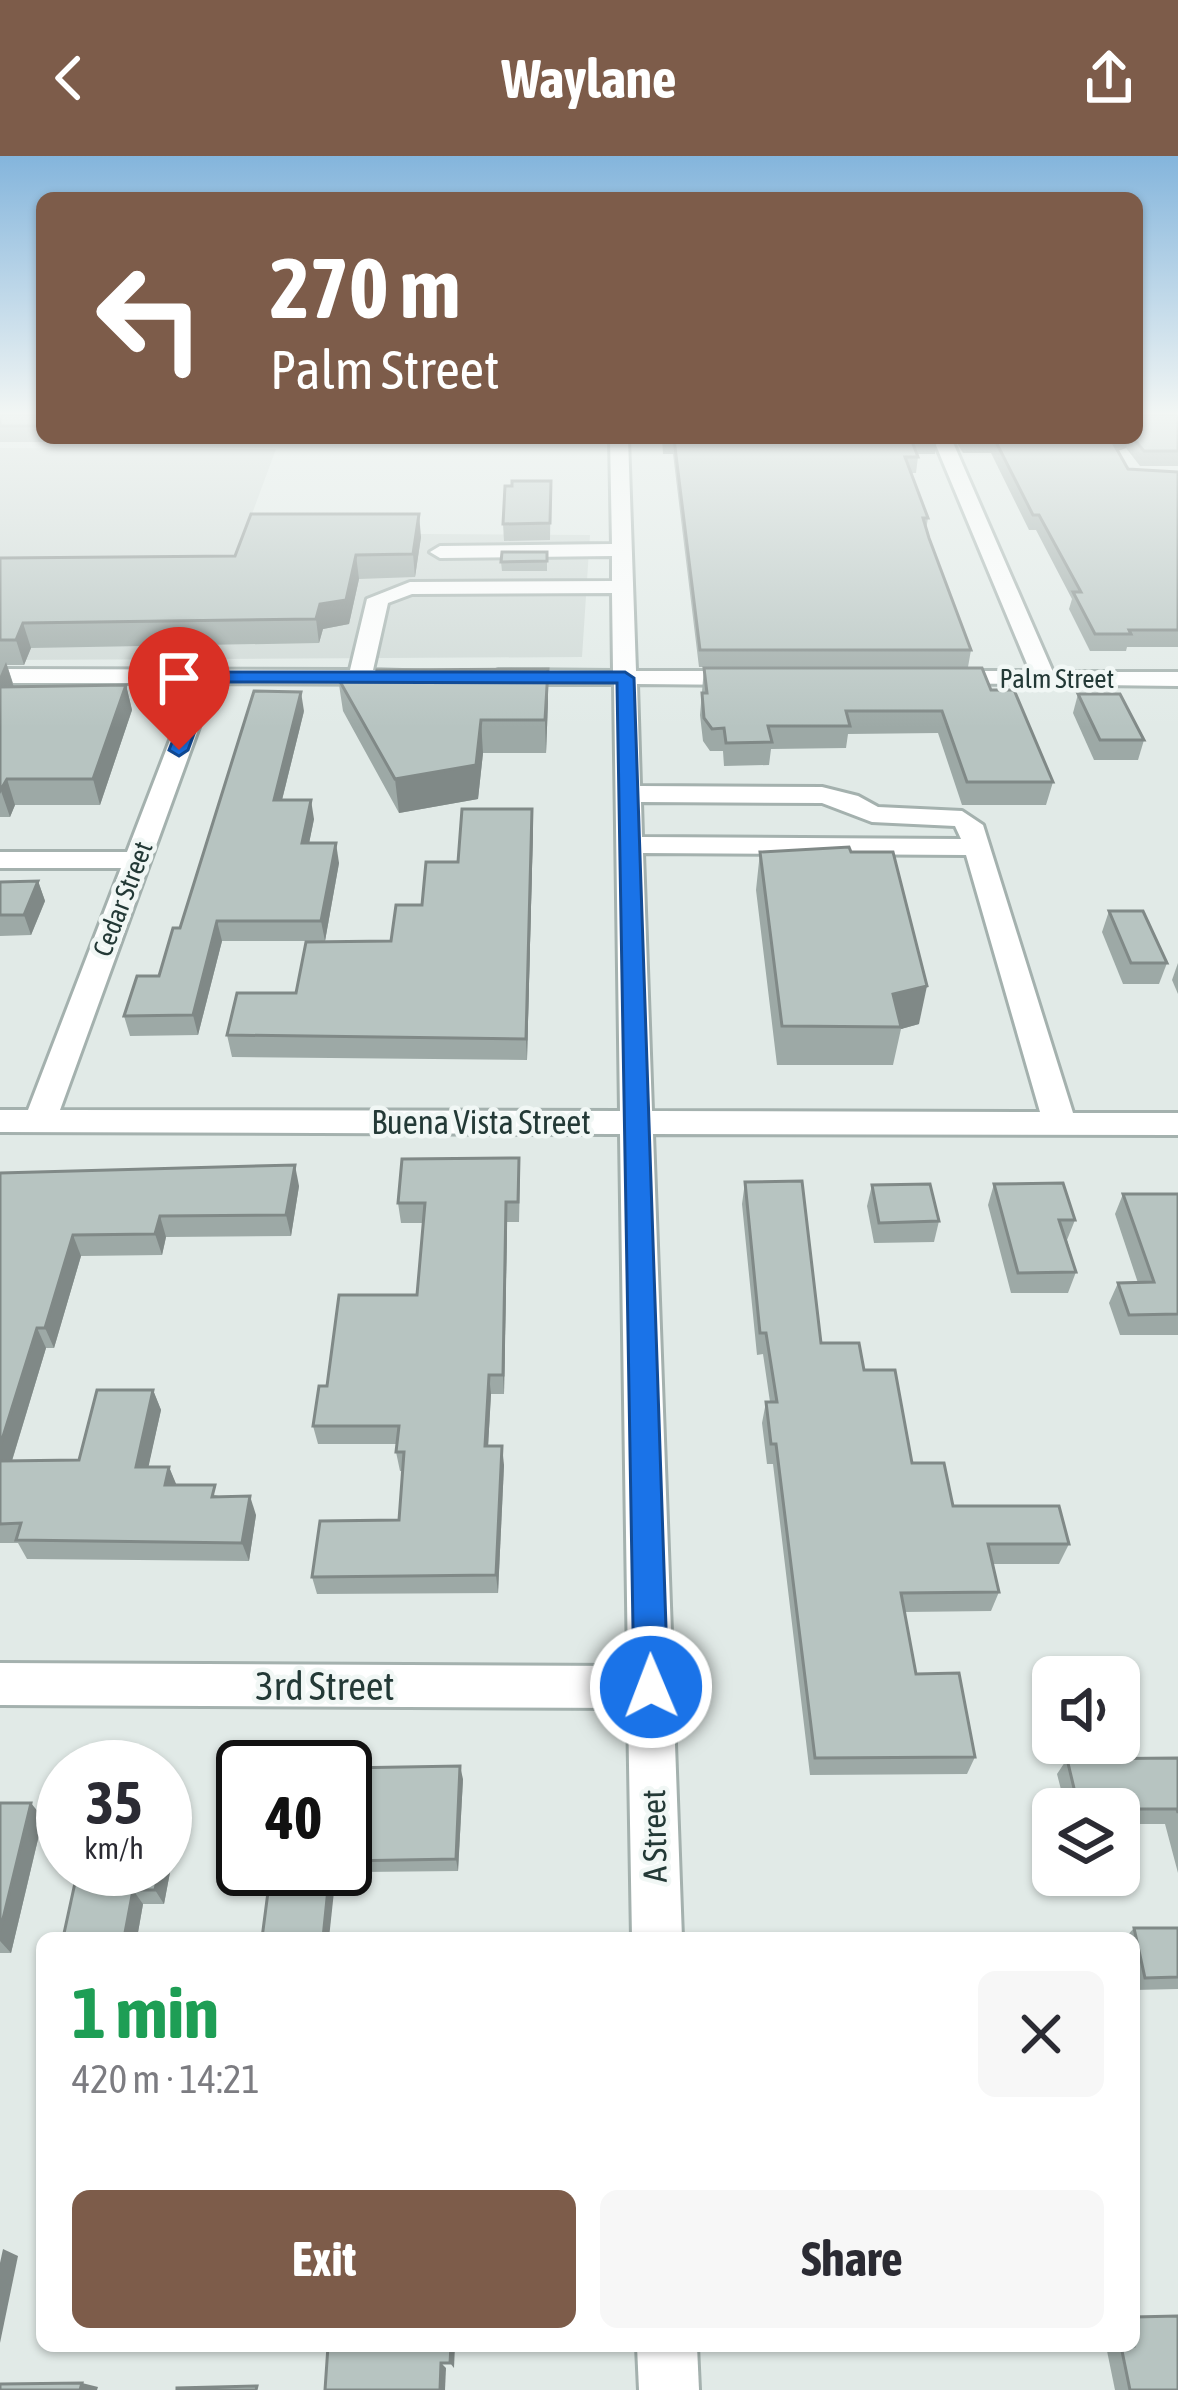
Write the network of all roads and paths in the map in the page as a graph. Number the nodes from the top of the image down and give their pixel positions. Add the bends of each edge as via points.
1 (621, 519) edge
2 (977, 519) edge
3 (622, 550) junction
4 (440, 552) dead end
5 (623, 587) junction
6 (0, 676) edge
7 (206, 677) junction
8 (360, 677) junction
9 (625, 678) junction
10 (765, 678) edge
11 (905, 678) edge
12 (1045, 679) junction
13 (1178, 679) edge
14 (628, 794) junction
15 (629, 845) junction
16 (977, 847) junction
17 (0, 860) edge
18 (137, 860) junction
19 (0, 1121) edge
20 (40, 1121) junction
21 (636, 1123) junction
22 (1060, 1124) junction
23 (1178, 1124) edge
24 (0, 1684) edge
25 (651, 1687) junction
26 (657, 1932) edge
27 (668, 2352) edge
28 (669, 2390) edge

1 - 3 street, A Street
2 - 12 street
3 - 4 street
3 - 5 street, A Street
5 - 8 street via 398,589 378,599
5 - 9 street, A Street
6 - 7 street
7 - 8 street
7 - 18 street, Cedar Street
8 - 9 street
9 - 10 street
9 - 14 street, A Street
11 - 12 street, Palm Street
12 - 13 street, Palm Street
14 - 15 street, A Street
14 - 16 street via 822,795 872,814 962,819
15 - 16 street
15 - 21 street, A Street
16 - 22 street
17 - 18 street
18 - 20 street, Cedar Street
19 - 20 street, Buena Vista Street
20 - 21 street, Buena Vista Street
21 - 22 street, Buena Vista Street
21 - 25 street, A Street
22 - 23 street, Buena Vista Street
24 - 25 street, 3rd Street
25 - 26 street, A Street
27 - 28 street

